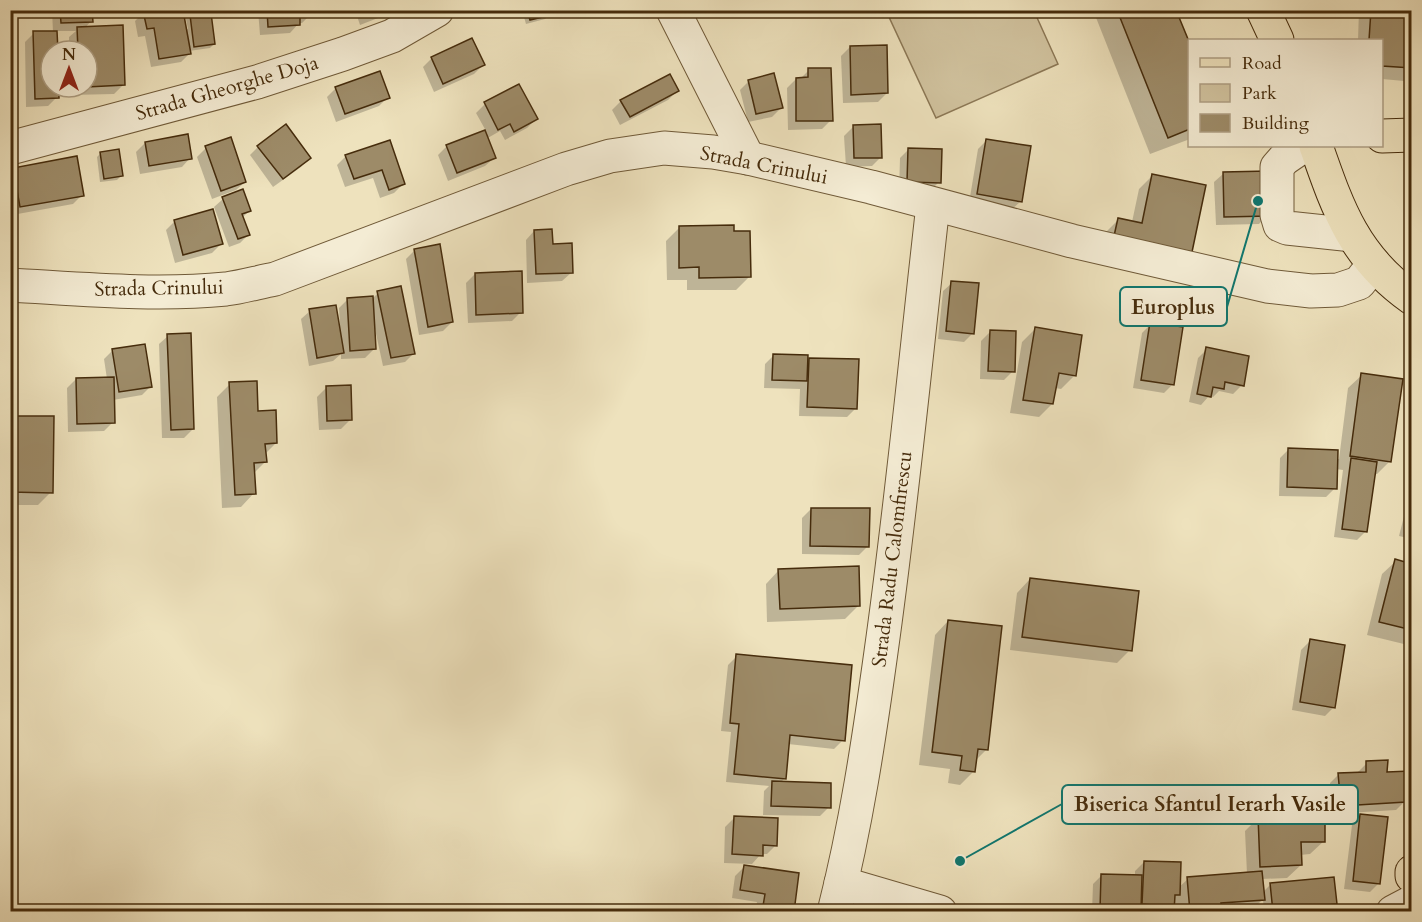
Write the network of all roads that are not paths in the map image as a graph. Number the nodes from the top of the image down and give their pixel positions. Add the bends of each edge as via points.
1 (437, 10) edge
2 (673, 10) edge
3 (1263, 10) edge
4 (1277, 39) edge
5 (1412, 135) edge
6 (1383, 136) edge
7 (1302, 147) edge
8 (1316, 147) edge
9 (10, 148) edge
10 (748, 158) junction
11 (933, 205) junction
12 (1353, 235) junction
13 (1374, 264) junction
14 (10, 285) edge
15 (1412, 298) edge
16 (838, 897) edge
17 (1412, 902) edge
18 (940, 912) edge
19 (1393, 912) edge

1 - 9 street, Strada Gheorghe Doja via 392,36 332,58
2 - 10 street
3 - 4 main road
5 - 6 main road
7 - 12 street via 1277,167 1280,225
8 - 12 main road
10 - 11 street, Strada Crinului
10 - 14 street, Strada Crinului via 664,148 610,156 275,279 228,288 137,291
11 - 13 street, Strada Crinului via 1267,286 1338,290 1359,283
11 - 16 street, Strada Radu Calomfirescu via 890,591 866,759
12 - 13 main road
13 - 15 main road
16 - 18 street
17 - 19 street

